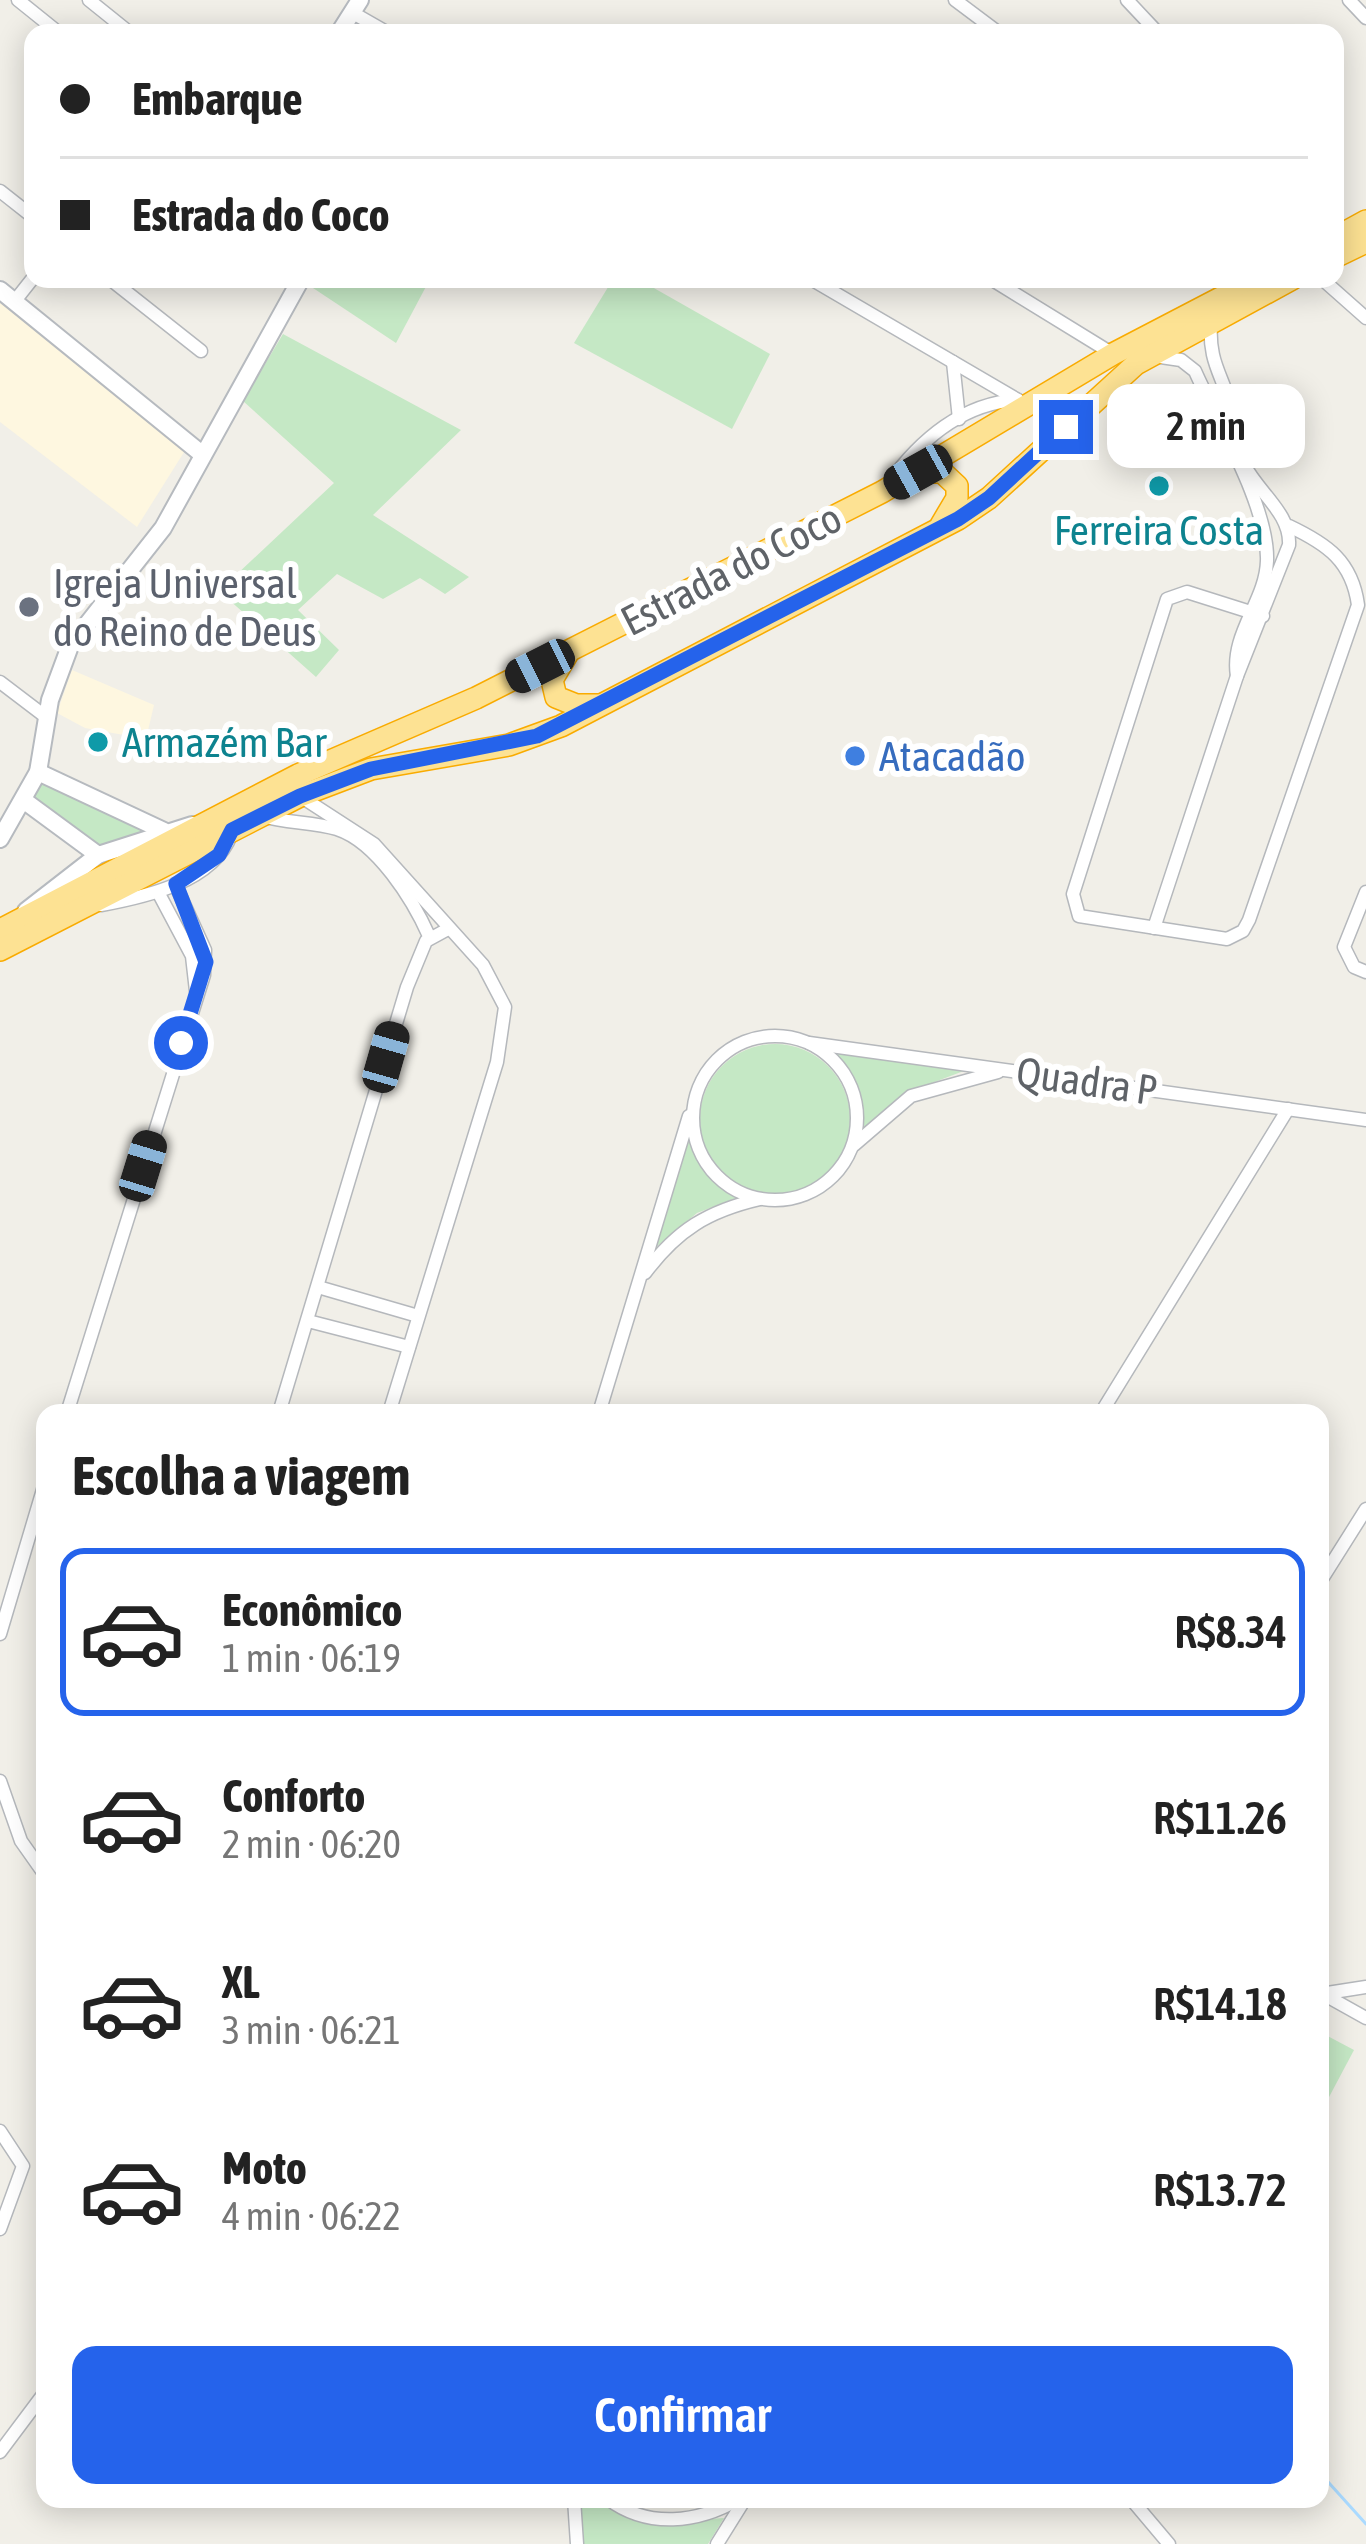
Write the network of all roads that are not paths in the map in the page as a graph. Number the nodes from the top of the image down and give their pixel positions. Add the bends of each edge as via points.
1 (18, 0) edge
2 (89, 0) edge
3 (955, 0) edge
4 (1127, 0) edge
5 (1349, 0) edge
6 (1366, 18) edge
7 (48, 24) edge
8 (119, 24) edge
9 (987, 24) edge
10 (1150, 24) edge
11 (0, 190) edge
12 (24, 210) edge
13 (121, 288) edge
14 (297, 288) edge
15 (826, 288) edge
16 (1006, 288) edge
17 (1237, 288) edge
18 (1275, 288) edge
19 (1332, 288) edge
20 (7, 296) edge
21 (1366, 318) edge
22 (1211, 321) junction
23 (201, 352) dead end
24 (1113, 354) junction
25 (1150, 355) junction
26 (953, 362) junction
27 (1221, 385) junction
28 (1204, 393) junction
29 (1043, 398) junction
30 (1018, 400) junction
31 (959, 418) junction
32 (203, 454) junction
33 (918, 472) junction
34 (882, 492) junction
35 (1268, 502) junction
36 (1254, 509) junction
37 (937, 531) junction
38 (1289, 532) junction
39 (1264, 542) junction
40 (1256, 613) junction
41 (569, 651) junction
42 (0, 682) edge
43 (606, 704) junction
44 (46, 717) junction
45 (38, 772) junction
46 (300, 796) junction
47 (26, 802) junction
48 (260, 816) junction
49 (210, 821) junction
50 (232, 830) junction
51 (164, 831) junction
52 (361, 838) junction
53 (0, 839) edge
54 (98, 856) junction
55 (394, 873) junction
56 (176, 884) junction
57 (158, 892) junction
58 (1366, 892) edge
59 (182, 898) junction
60 (167, 908) junction
61 (76, 909) junction
62 (8, 926) edge
63 (448, 928) junction
64 (1154, 928) junction
65 (430, 936) junction
66 (0, 950) edge
67 (200, 964) junction
68 (1366, 972) edge
69 (809, 1042) junction
70 (1012, 1070) junction
71 (694, 1099) junction
72 (1288, 1109) junction
73 (1366, 1120) edge
74 (853, 1146) junction
75 (760, 1199) junction
76 (641, 1279) junction
77 (318, 1287) junction
78 (418, 1316) junction
79 (308, 1321) junction
80 (409, 1347) junction
81 (70, 1404) edge
82 (282, 1404) edge
83 (391, 1404) edge
84 (602, 1404) edge
85 (1107, 1404) edge
86 (1366, 1509) edge
87 (36, 1513) edge
88 (1329, 1568) edge
89 (0, 1634) edge
90 (0, 1781) edge
91 (36, 1862) edge
92 (1366, 1988) edge
93 (1329, 1993) edge
94 (1329, 1998) edge
95 (1366, 2018) edge
96 (0, 2131) edge
97 (0, 2229) edge
98 (36, 2404) edge
99 (0, 2452) edge
100 (575, 2508) edge
101 (627, 2508) edge
102 (715, 2508) edge
103 (737, 2508) edge
104 (1139, 2508) edge
105 (578, 2544) edge
106 (717, 2544) edge
107 (1169, 2544) edge

1 - 7 street
2 - 8 street
3 - 9 street
4 - 10 street
5 - 6 street
11 - 12 street
13 - 23 street
14 - 32 street
15 - 26 street
16 - 24 street
17 - 24 highway, Estrada do Coco
18 - 22 highway, Estrada do Coco
19 - 21 street
20 - 32 street
22 - 25 highway, Estrada do Coco
22 - 27 street via 1210,356
24 - 29 highway, Estrada do Coco
25 - 28 street via 1189,363
25 - 37 highway, Estrada do Coco via 989,498
26 - 30 street
26 - 31 street
27 - 28 street
27 - 35 street via 1237,448
28 - 36 street
29 - 30 street
29 - 33 highway, Estrada do Coco
30 - 31 street via 993,401
31 - 34 street via 923,442
32 - 44 street via 163,528 70,646
33 - 34 highway, Estrada do Coco
33 - 37 highway via 942,472 957,486
34 - 41 highway, Estrada do Coco
35 - 36 street
35 - 38 street
36 - 39 street
37 - 43 highway, Estrada do Coco
38 - 39 street via 1280,544
38 - 40 street via 1287,558
38 - 64 street via 1325,544 1349,570 1358,605 1351,632 1243,931 1227,939
39 - 40 street
40 - 64 street
40 - 64 street via 1187,592 1167,599 1073,894 1079,916
41 - 43 highway via 552,680 556,697
41 - 49 highway, Estrada do Coco
42 - 44 street
43 - 46 highway, Estrada do Coco via 509,745 405,761
44 - 45 street
45 - 47 street
45 - 51 street
46 - 48 highway, Estrada do Coco
46 - 52 street
47 - 53 street
47 - 54 street
48 - 50 highway, Estrada do Coco
48 - 52 street
49 - 51 street
49 - 62 highway, Estrada do Coco
50 - 56 street via 219,855
50 - 61 highway, Estrada do Coco
51 - 54 street
52 - 55 street
54 - 62 street
55 - 63 street
55 - 65 street
56 - 57 street
56 - 59 street
57 - 60 street
57 - 61 street
58 - 68 street via 1344,947
59 - 60 street
59 - 67 street
60 - 67 street
61 - 66 highway, Estrada do Coco
63 - 65 street
63 - 78 street via 499,988 504,1031
65 - 77 street via 406,987
67 - 81 street
69 - 70 street, Quadra P
69 - 71 street via 772,1036 738,1044 718,1058
69 - 74 street via 838,1065 856,1097
70 - 72 street, Quadra P
70 - 74 street via 911,1096
71 - 75 street via 692,1121 706,1163 720,1180
71 - 76 street
72 - 73 street, Quadra P
72 - 85 street
74 - 75 street via 842,1167 806,1195
75 - 76 street via 692,1223
76 - 84 street
77 - 78 street
77 - 79 street
78 - 80 street
79 - 80 street
79 - 82 street
80 - 83 street
86 - 88 street
87 - 89 street
90 - 91 street
92 - 93 street
94 - 95 street
96 - 97 street via 23,2166
98 - 99 street
100 - 105 street
101 - 102 street via 677,2521
103 - 106 street
104 - 107 street

